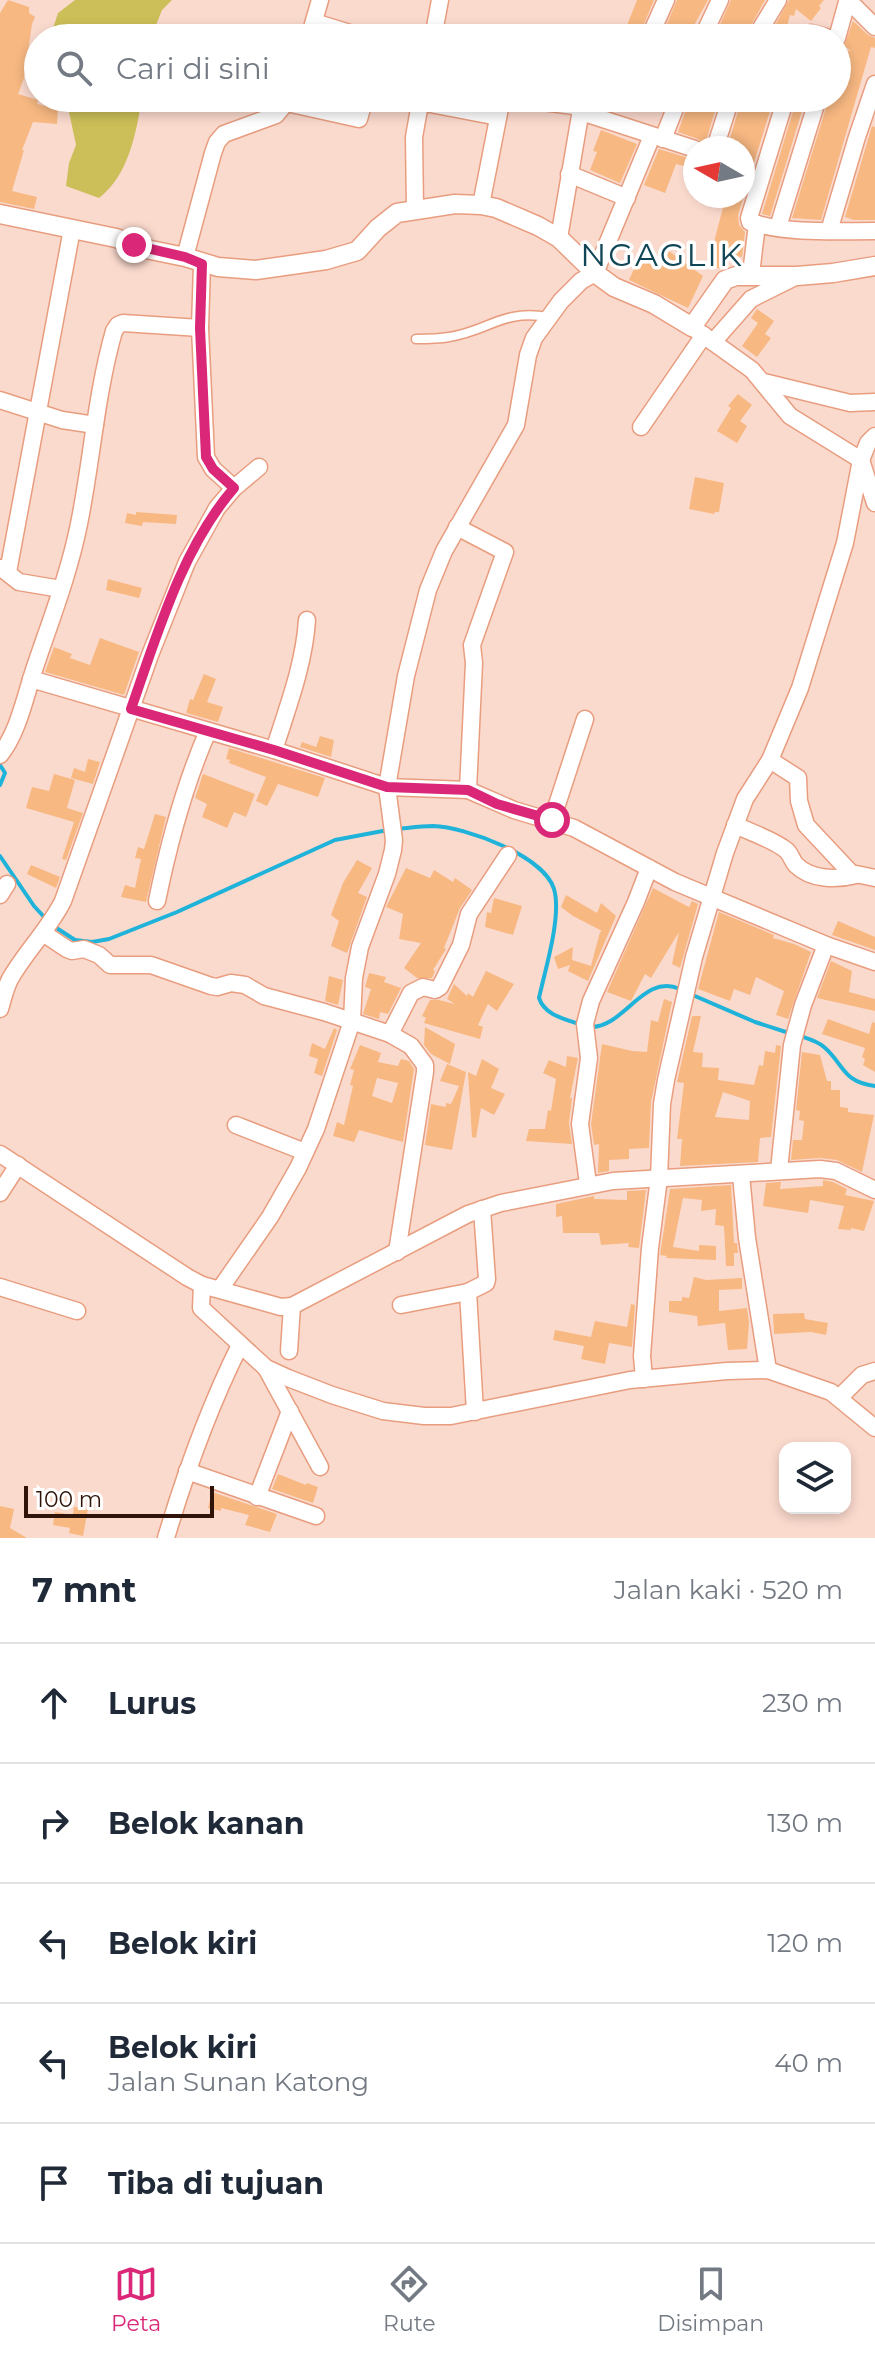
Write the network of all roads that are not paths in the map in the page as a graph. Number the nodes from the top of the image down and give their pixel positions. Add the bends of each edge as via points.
1 (320, 0) edge
2 (440, 0) edge
3 (666, 0) edge
4 (720, 0) edge
5 (778, 0) edge
6 (314, 24) edge
7 (436, 24) edge
8 (655, 24) edge
9 (709, 24) edge
10 (763, 24) edge
11 (841, 24) edge
12 (875, 27) edge
13 (875, 84) edge
14 (279, 112) edge
15 (332, 112) edge
16 (361, 112) edge
17 (418, 112) edge
18 (475, 112) edge
19 (499, 112) edge
20 (581, 112) edge
21 (596, 112) edge
22 (672, 112) edge
23 (727, 112) edge
24 (782, 112) edge
25 (814, 112) edge
26 (498, 117) junction
27 (719, 136) edge
28 (658, 138) junction
29 (683, 145) edge
30 (569, 174) junction
31 (627, 198) junction
32 (481, 205) junction
33 (415, 209) junction
34 (0, 214) edge
35 (757, 224) junction
36 (778, 227) junction
37 (72, 229) junction
38 (829, 231) junction
39 (875, 231) edge
40 (559, 238) junction
41 (194, 260) junction
42 (875, 266) edge
43 (595, 273) junction
44 (751, 274) junction
45 (797, 276) junction
46 (549, 317) junction
47 (200, 328) junction
48 (703, 335) junction
49 (416, 339) dead end
50 (764, 382) junction
51 (0, 400) edge
52 (875, 402) edge
53 (38, 412) junction
54 (95, 425) junction
55 (641, 427) dead end
56 (875, 436) edge
57 (861, 460) junction
58 (259, 467) dead end
59 (234, 488) junction
60 (875, 503) edge
61 (457, 527) junction
62 (4, 569) edge
63 (61, 589) junction
64 (307, 620) dead end
65 (31, 679) junction
66 (131, 709) junction
67 (585, 719) dead end
68 (208, 731) junction
69 (274, 750) junction
70 (3, 751) edge
71 (770, 760) junction
72 (387, 787) junction
73 (468, 790) junction
74 (552, 820) junction
75 (735, 825) junction
76 (508, 855) dead end
77 (649, 868) junction
78 (856, 875) junction
79 (875, 878) edge
80 (712, 898) junction
81 (157, 901) dead end
82 (48, 927) junction
83 (826, 945) junction
84 (875, 962) edge
85 (0, 1009) edge
86 (352, 1021) junction
87 (390, 1034) junction
88 (236, 1125) dead end
89 (305, 1152) junction
90 (0, 1154) edge
91 (18, 1165) junction
92 (779, 1170) junction
93 (741, 1175) junction
94 (659, 1178) junction
95 (588, 1184) junction
96 (875, 1190) edge
97 (0, 1193) edge
98 (482, 1209) junction
99 (397, 1252) junction
100 (202, 1285) junction
101 (0, 1287) edge
102 (220, 1289) junction
103 (468, 1292) junction
104 (401, 1305) dead end
105 (292, 1306) junction
106 (77, 1311) dead end
107 (240, 1345) junction
108 (289, 1351) dead end
109 (266, 1368) junction
110 (768, 1370) junction
111 (875, 1371) edge
112 (644, 1379) junction
113 (839, 1398) junction
114 (290, 1411) junction
115 (475, 1412) junction
116 (875, 1428) edge
117 (320, 1467) dead end
118 (187, 1471) junction
119 (257, 1497) junction
120 (316, 1516) dead end
121 (166, 1538) edge

1 - 6 street
2 - 7 street
3 - 8 street
4 - 9 street
5 - 10 street
11 - 12 street via 849,1
13 - 38 street
14 - 41 street via 220,138
15 - 16 street via 359,119
17 - 33 street
18 - 26 street
19 - 26 street
20 - 30 street
21 - 28 street
22 - 28 street
23 - 27 street
24 - 35 street via 749,218
25 - 36 street
26 - 32 street
28 - 29 street
28 - 31 street
30 - 31 street
30 - 40 street
31 - 43 street
32 - 33 street
32 - 40 street via 518,216
33 - 41 street via 397,213 357,251 337,258 256,270
34 - 37 street
35 - 36 street
35 - 44 street
36 - 38 street
37 - 41 street
37 - 53 street
38 - 39 street
40 - 43 street
41 - 47 street
42 - 45 street
43 - 46 street
43 - 48 street
44 - 45 street
44 - 48 street via 725,280
45 - 48 street via 751,299
46 - 49 lane via 506,317 449,337
46 - 61 street via 528,355 516,425
47 - 54 street via 123,323 116,327 101,377
47 - 59 street via 206,457
48 - 50 street
48 - 55 street
50 - 52 street via 850,403
50 - 57 street via 790,416
51 - 53 street
53 - 54 street
53 - 62 street
54 - 63 street via 78,527
56 - 57 street
57 - 60 street
57 - 71 street via 836,574 800,688
58 - 59 street
59 - 66 street via 187,562
61 - 72 street via 423,605
61 - 73 street via 505,552 472,645
62 - 63 street via 19,582
63 - 65 street
64 - 69 street via 300,671
65 - 66 street
65 - 70 street
66 - 68 street
66 - 82 street via 68,890
67 - 74 street
68 - 69 street
68 - 81 street via 179,806
69 - 72 street
71 - 75 street
71 - 78 street via 798,778 806,825
72 - 73 street
72 - 86 street via 394,840 360,947
73 - 74 street
74 - 77 street
75 - 78 street via 787,850 799,868 827,879
75 - 80 street
76 - 87 street via 469,914 461,945 440,987 411,993
77 - 80 street
77 - 95 street via 585,1024 589,1058 580,1124
78 - 79 street
80 - 83 street
80 - 94 street via 666,1080
82 - 85 street via 9,981
82 - 86 street via 67,949 84,949 110,965 151,965 211,986 245,985 264,996
83 - 84 street
83 - 92 street via 792,1045
86 - 87 street
86 - 89 street
87 - 99 street via 411,1046 425,1065
88 - 89 street
89 - 102 street via 270,1217
90 - 91 street
91 - 97 street
91 - 100 street
92 - 93 street
92 - 96 street via 829,1170
93 - 94 street
93 - 110 street
94 - 95 street
94 - 112 street
95 - 98 street
98 - 99 street
98 - 103 street via 487,1279
99 - 105 street
100 - 102 street
100 - 107 street via 201,1308
101 - 106 street
102 - 105 street
103 - 104 street
103 - 115 street
105 - 108 street
107 - 109 street
107 - 118 street
109 - 114 street
109 - 115 street via 383,1411 424,1416
110 - 112 street
110 - 113 street
111 - 113 street via 862,1375
112 - 115 street
113 - 116 street
114 - 117 street
114 - 119 street
118 - 119 street
118 - 121 street
119 - 120 street

